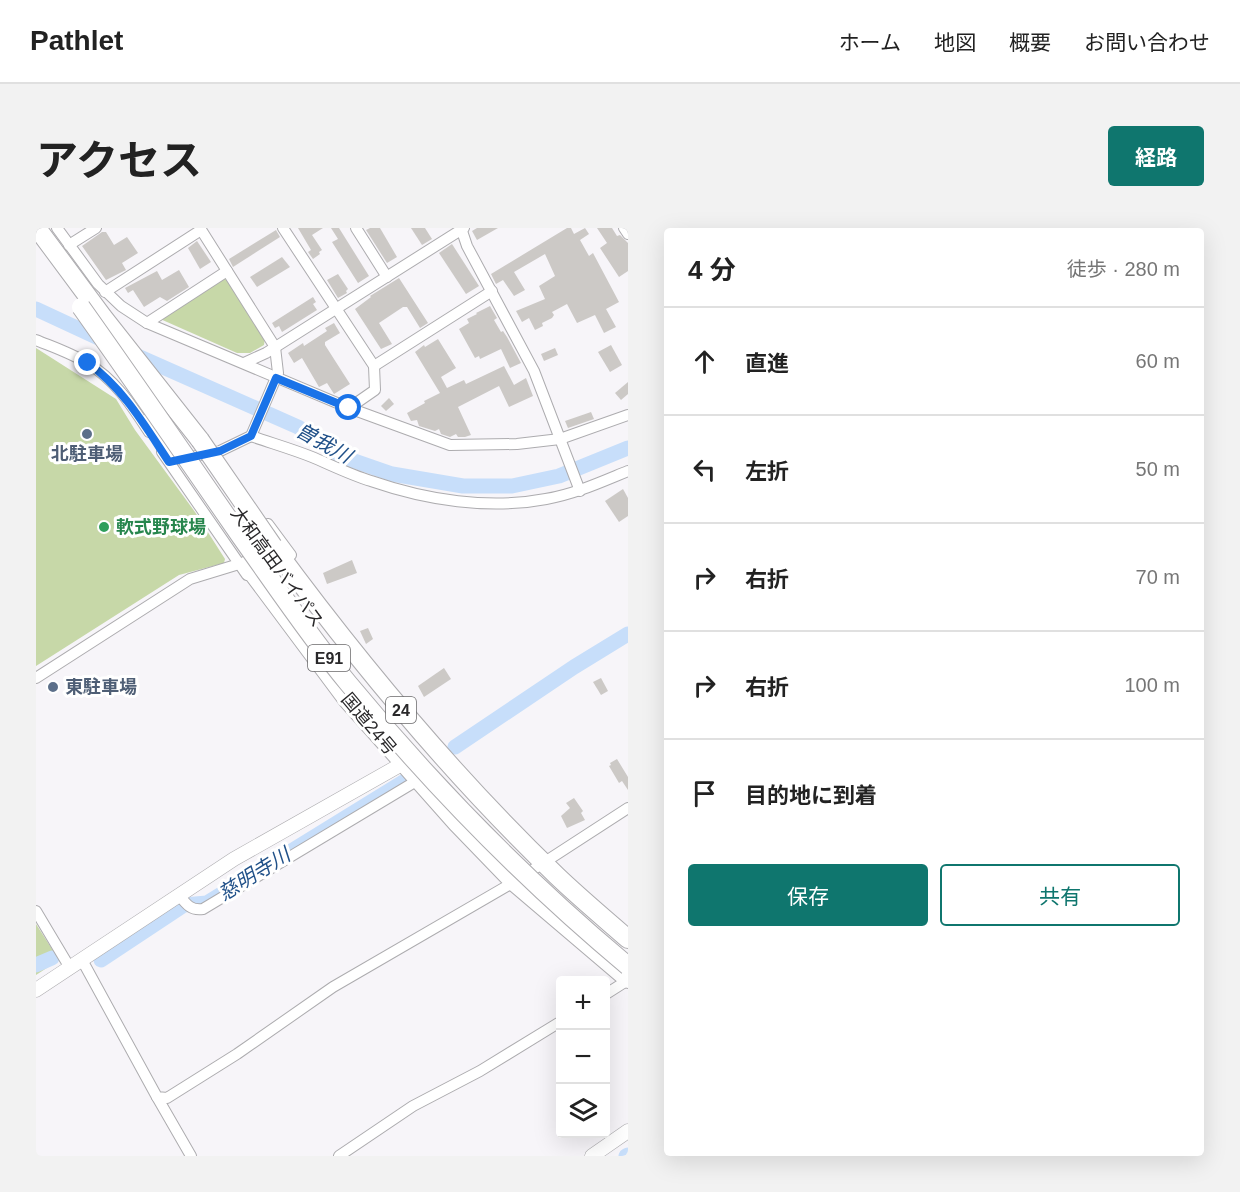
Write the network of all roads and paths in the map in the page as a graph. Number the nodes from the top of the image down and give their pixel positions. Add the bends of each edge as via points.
1 (37, 228) edge
2 (57, 228) edge
3 (96, 228) edge
4 (283, 228) edge
5 (356, 228) edge
6 (463, 228) edge
7 (624, 228) edge
8 (201, 229) edge
9 (628, 234) edge
10 (69, 245) junction
11 (36, 247) edge
12 (227, 271) junction
13 (387, 277) junction
14 (492, 291) junction
15 (105, 292) junction
16 (81, 307) junction
17 (336, 309) junction
18 (103, 317) junction
19 (147, 322) junction
20 (36, 340) edge
21 (275, 347) junction
22 (244, 363) junction
23 (374, 366) junction
24 (275, 380) junction
25 (349, 408) junction
26 (628, 414) edge
27 (252, 435) junction
28 (561, 443) junction
29 (220, 451) junction
30 (169, 462) junction
31 (628, 471) edge
32 (580, 491) junction
33 (243, 565) junction
34 (36, 678) edge
35 (378, 683) junction
36 (402, 764) junction
37 (418, 780) junction
38 (628, 808) edge
39 (544, 863) junction
40 (514, 882) junction
41 (184, 901) junction
42 (36, 911) edge
43 (628, 939) edge
44 (628, 952) edge
45 (76, 964) junction
46 (628, 966) edge
47 (628, 980) edge
48 (36, 990) edge
49 (610, 991) edge
50 (556, 1025) edge
51 (157, 1097) junction
52 (628, 1131) edge
53 (191, 1156) edge
54 (339, 1156) edge
55 (592, 1156) edge

1 - 18 highway, 大和高田バイパス / E91
2 - 10 street
3 - 10 street
4 - 17 street
5 - 13 street
6 - 13 street
6 - 14 street via 467,246
7 - 9 street
8 - 12 street
8 - 15 street
10 - 15 street
11 - 16 highway, 大和高田バイパス / E91
12 - 19 street
12 - 21 street
13 - 17 street
14 - 23 street
14 - 28 street via 534,371
15 - 19 street
16 - 33 highway, 国道24号 / 24, bridge
16 - 46 highway, 大和高田バイパス / E91, bridge via 262,567 348,682 491,841
17 - 21 street
17 - 23 street
18 - 35 highway, 国道24号 / 24, bridge via 200,440 273,546
18 - 44 highway, 大和高田バイパス / E91 via 271,559 358,676 450,784 550,884
19 - 22 street
20 - 30 street via 88,363 105,375 128,400
21 - 22 street
21 - 24 street
22 - 24 street
23 - 25 street via 375,390
24 - 25 street
24 - 27 street
25 - 28 street via 450,445
26 - 28 street
27 - 29 street
27 - 32 street via 370,481 454,501 501,504
28 - 32 street
29 - 30 street
29 - 35 street via 232,474
30 - 33 street
31 - 32 street
33 - 34 street via 190,579
33 - 36 highway, 国道24号 / 24
35 - 39 highway, 国道24号 / 24
36 - 37 highway, 国道24号 / 24
36 - 41 street via 253,848
37 - 40 highway, 国道24号 / 24
37 - 41 street via 207,907 199,910
38 - 39 street
39 - 40 street
39 - 43 highway, 国道24号 / 24
40 - 47 highway, 国道24号 / 24
40 - 51 street via 333,987 167,1098
41 - 45 street
42 - 45 street
45 - 48 street
45 - 51 street
47 - 49 street
50 - 54 street via 413,1106
51 - 53 street
52 - 55 street

